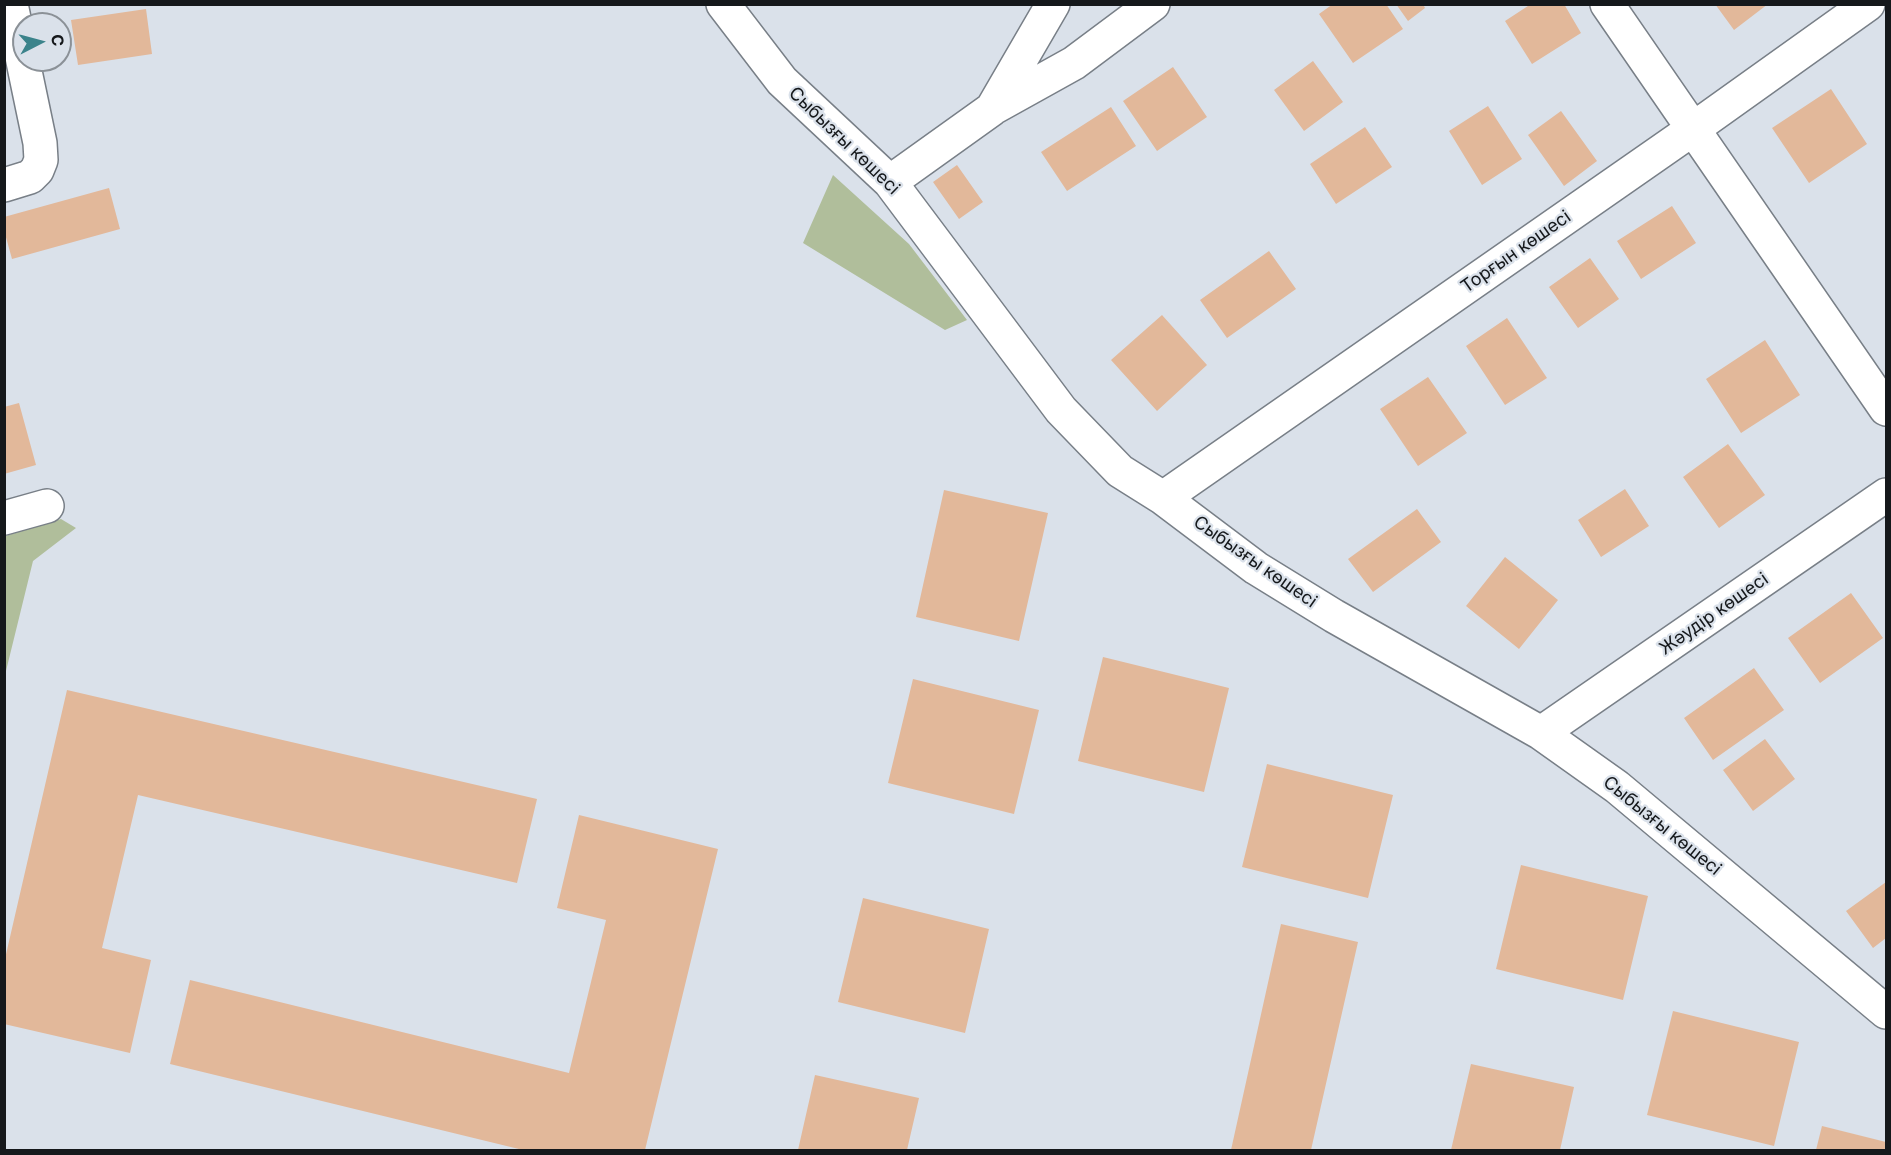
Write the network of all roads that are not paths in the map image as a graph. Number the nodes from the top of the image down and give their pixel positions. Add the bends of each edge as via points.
1 (11, 4) edge
2 (723, 4) edge
3 (1053, 4) edge
4 (1153, 4) edge
5 (1607, 4) edge
6 (1868, 4) edge
7 (992, 109) junction
8 (1693, 129) junction
9 (890, 182) junction
10 (4, 185) edge
11 (1887, 409) edge
12 (1887, 495) edge
13 (1163, 498) junction
14 (47, 506) dead end
15 (4, 518) edge
16 (1541, 733) junction
17 (1885, 1008) edge

1 - 10 street via 41,160 30,177
2 - 9 street, Сыбызғы көшесі via 782,81
3 - 7 street
4 - 7 street via 1074,63
5 - 8 street
6 - 8 street, Торғын көшесі
7 - 9 street
8 - 11 street
8 - 13 street, Торғын көшесі
9 - 13 street, Сыбызғы көшесі via 1060,410 1120,471
12 - 16 street, Жәудір көшесі
13 - 16 street, Сыбызғы көшесі via 1266,574
14 - 15 street
16 - 17 street, Сыбызғы көшесі via 1617,787

